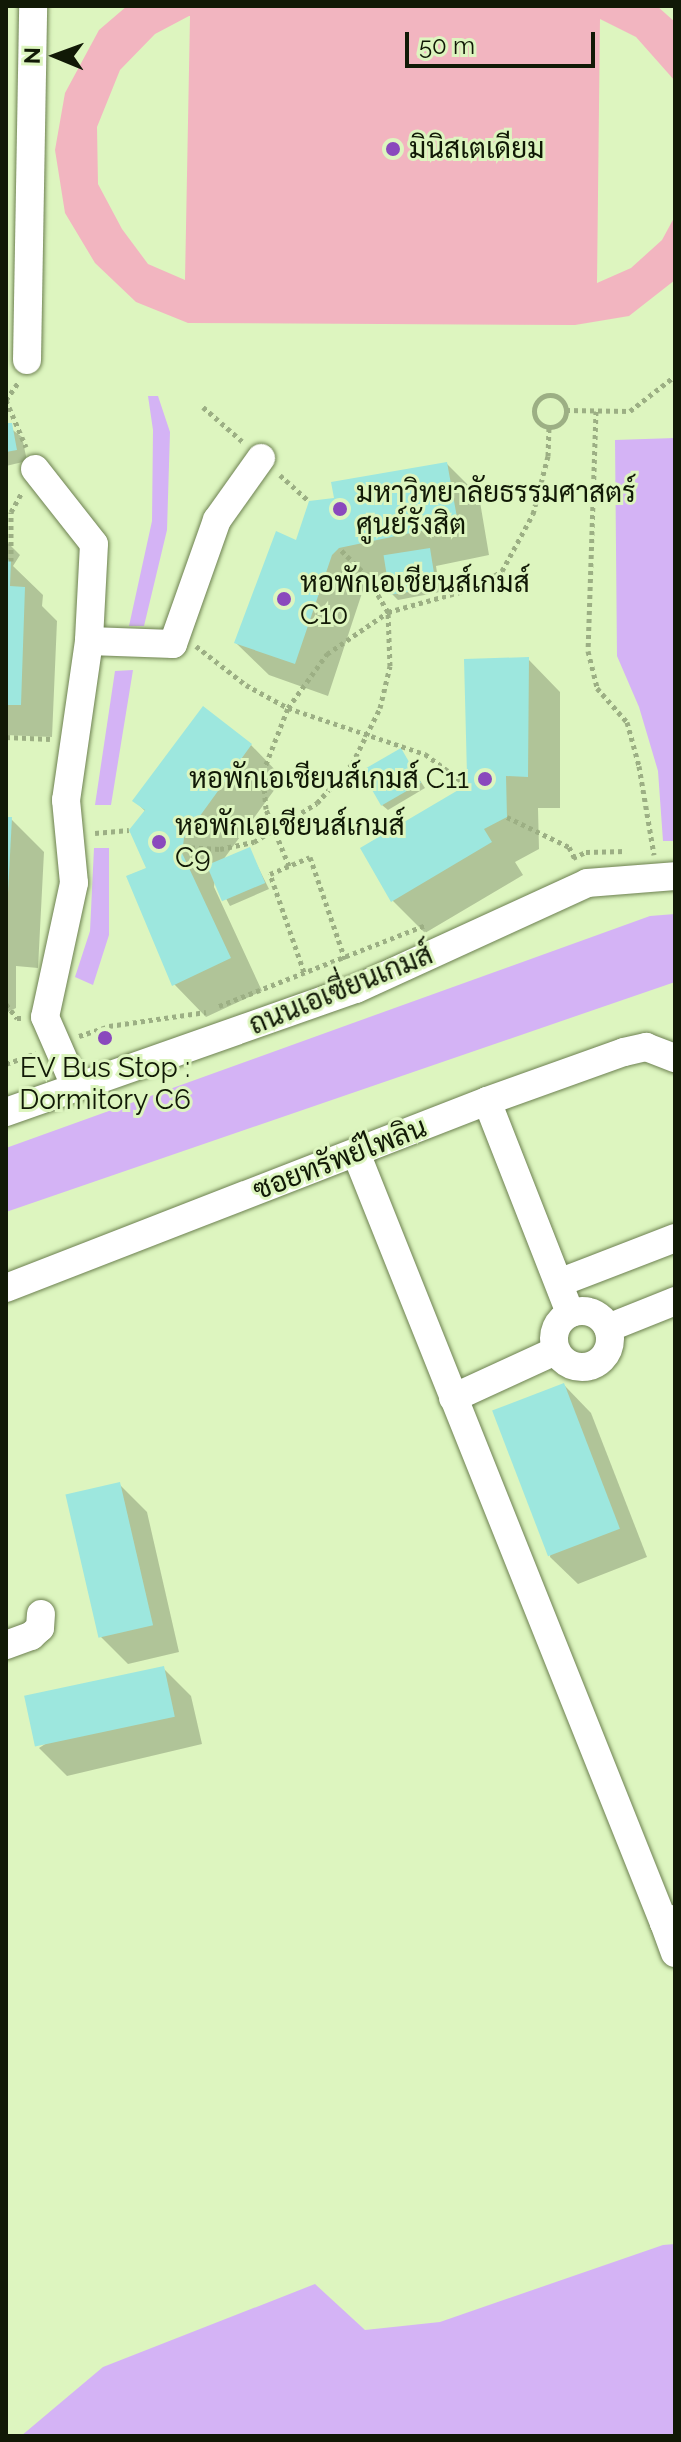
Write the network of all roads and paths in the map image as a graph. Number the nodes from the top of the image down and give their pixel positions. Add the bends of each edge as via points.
1 (33, 6) edge
2 (27, 360) dead end
3 (675, 376) edge
4 (6, 400) edge
5 (566, 410) junction
6 (596, 411) junction
7 (549, 427) junction
8 (261, 458) dead end
9 (35, 469) junction
10 (339, 548) dead end
11 (11, 561) dead end
12 (388, 612) junction
13 (177, 631) junction
14 (89, 641) junction
15 (288, 708) junction
16 (366, 736) junction
17 (6, 737) edge
18 (75, 740) junction
19 (463, 782) dead end
20 (507, 817) dead end
21 (129, 830) dead end
22 (274, 831) junction
23 (70, 835) junction
24 (183, 847) dead end
25 (574, 857) junction
26 (561, 863) dead end
27 (289, 866) junction
28 (661, 868) edge
29 (587, 883) junction
30 (437, 920) dead end
31 (345, 958) junction
32 (304, 972) junction
33 (356, 989) junction
34 (315, 1004) junction
35 (57, 1044) junction
36 (675, 1058) edge
37 (6, 1064) edge
38 (76, 1088) junction
39 (487, 1101) junction
40 (6, 1112) edge
41 (356, 1153) junction
42 (675, 1238) edge
43 (561, 1282) junction
44 (6, 1288) edge
45 (675, 1301) edge
46 (570, 1313) junction
47 (608, 1328) junction
48 (555, 1351) junction
49 (453, 1398) junction
50 (41, 1614) dead end
51 (6, 1645) edge
52 (669, 1921) edge
53 (675, 1953) edge

1 - 2 street
3 - 6 path via 630,411
4 - 9 path
5 - 6 path
5 - 7 path via 559,424
5 - 7 path via 558,397 547,395 538,401 535,415
6 - 28 path via 588,651 597,688 627,722
7 - 12 path via 548,456 533,514 502,571 474,588
8 - 13 street via 217,520
9 - 11 path via 11,512
9 - 14 street via 94,544
10 - 12 path via 367,576
12 - 15 path via 327,654
12 - 16 path via 390,666 380,708
13 - 14 street via 173,644
13 - 15 path via 246,685
14 - 18 street
15 - 16 path
15 - 22 path via 263,772
16 - 19 path via 425,754
16 - 22 path via 352,764 317,803
17 - 18 path
18 - 23 street via 66,800
20 - 25 path via 569,847
21 - 23 path
22 - 24 path via 254,842 220,849
22 - 27 path
23 - 35 street via 74,883 45,1017
25 - 26 path
25 - 28 path via 586,852
25 - 29 path
27 - 31 path via 310,857
27 - 32 path via 270,874
28 - 29 street, ถนนเอเซี่ยนเกมส์
29 - 33 street, ถนนเอเซี่ยนเกมส์
30 - 31 path
31 - 32 path
31 - 33 path
32 - 34 path
32 - 35 path via 206,1012 109,1026
33 - 34 street, ถนนเอเซี่ยนเกมส์
34 - 38 street, ถนนเอเซี่ยนเกมส์
35 - 37 path
35 - 38 street
36 - 39 street, ซอยทรัพย์ไพลิน via 646,1047 624,1052
38 - 40 street, ถนนเอเซี่ยนเกมส์
39 - 41 street, ซอยทรัพย์ไพลิน
39 - 43 street
41 - 44 street, ซอยทรัพย์ไพลิน
41 - 49 street
42 - 43 street
43 - 46 street
45 - 47 street
46 - 47 street via 592,1312
46 - 48 street via 555,1329
47 - 48 street via 609,1348 597,1364 573,1367
48 - 49 street
49 - 52 street
50 - 51 street via 40,1628 31,1636
52 - 53 street

